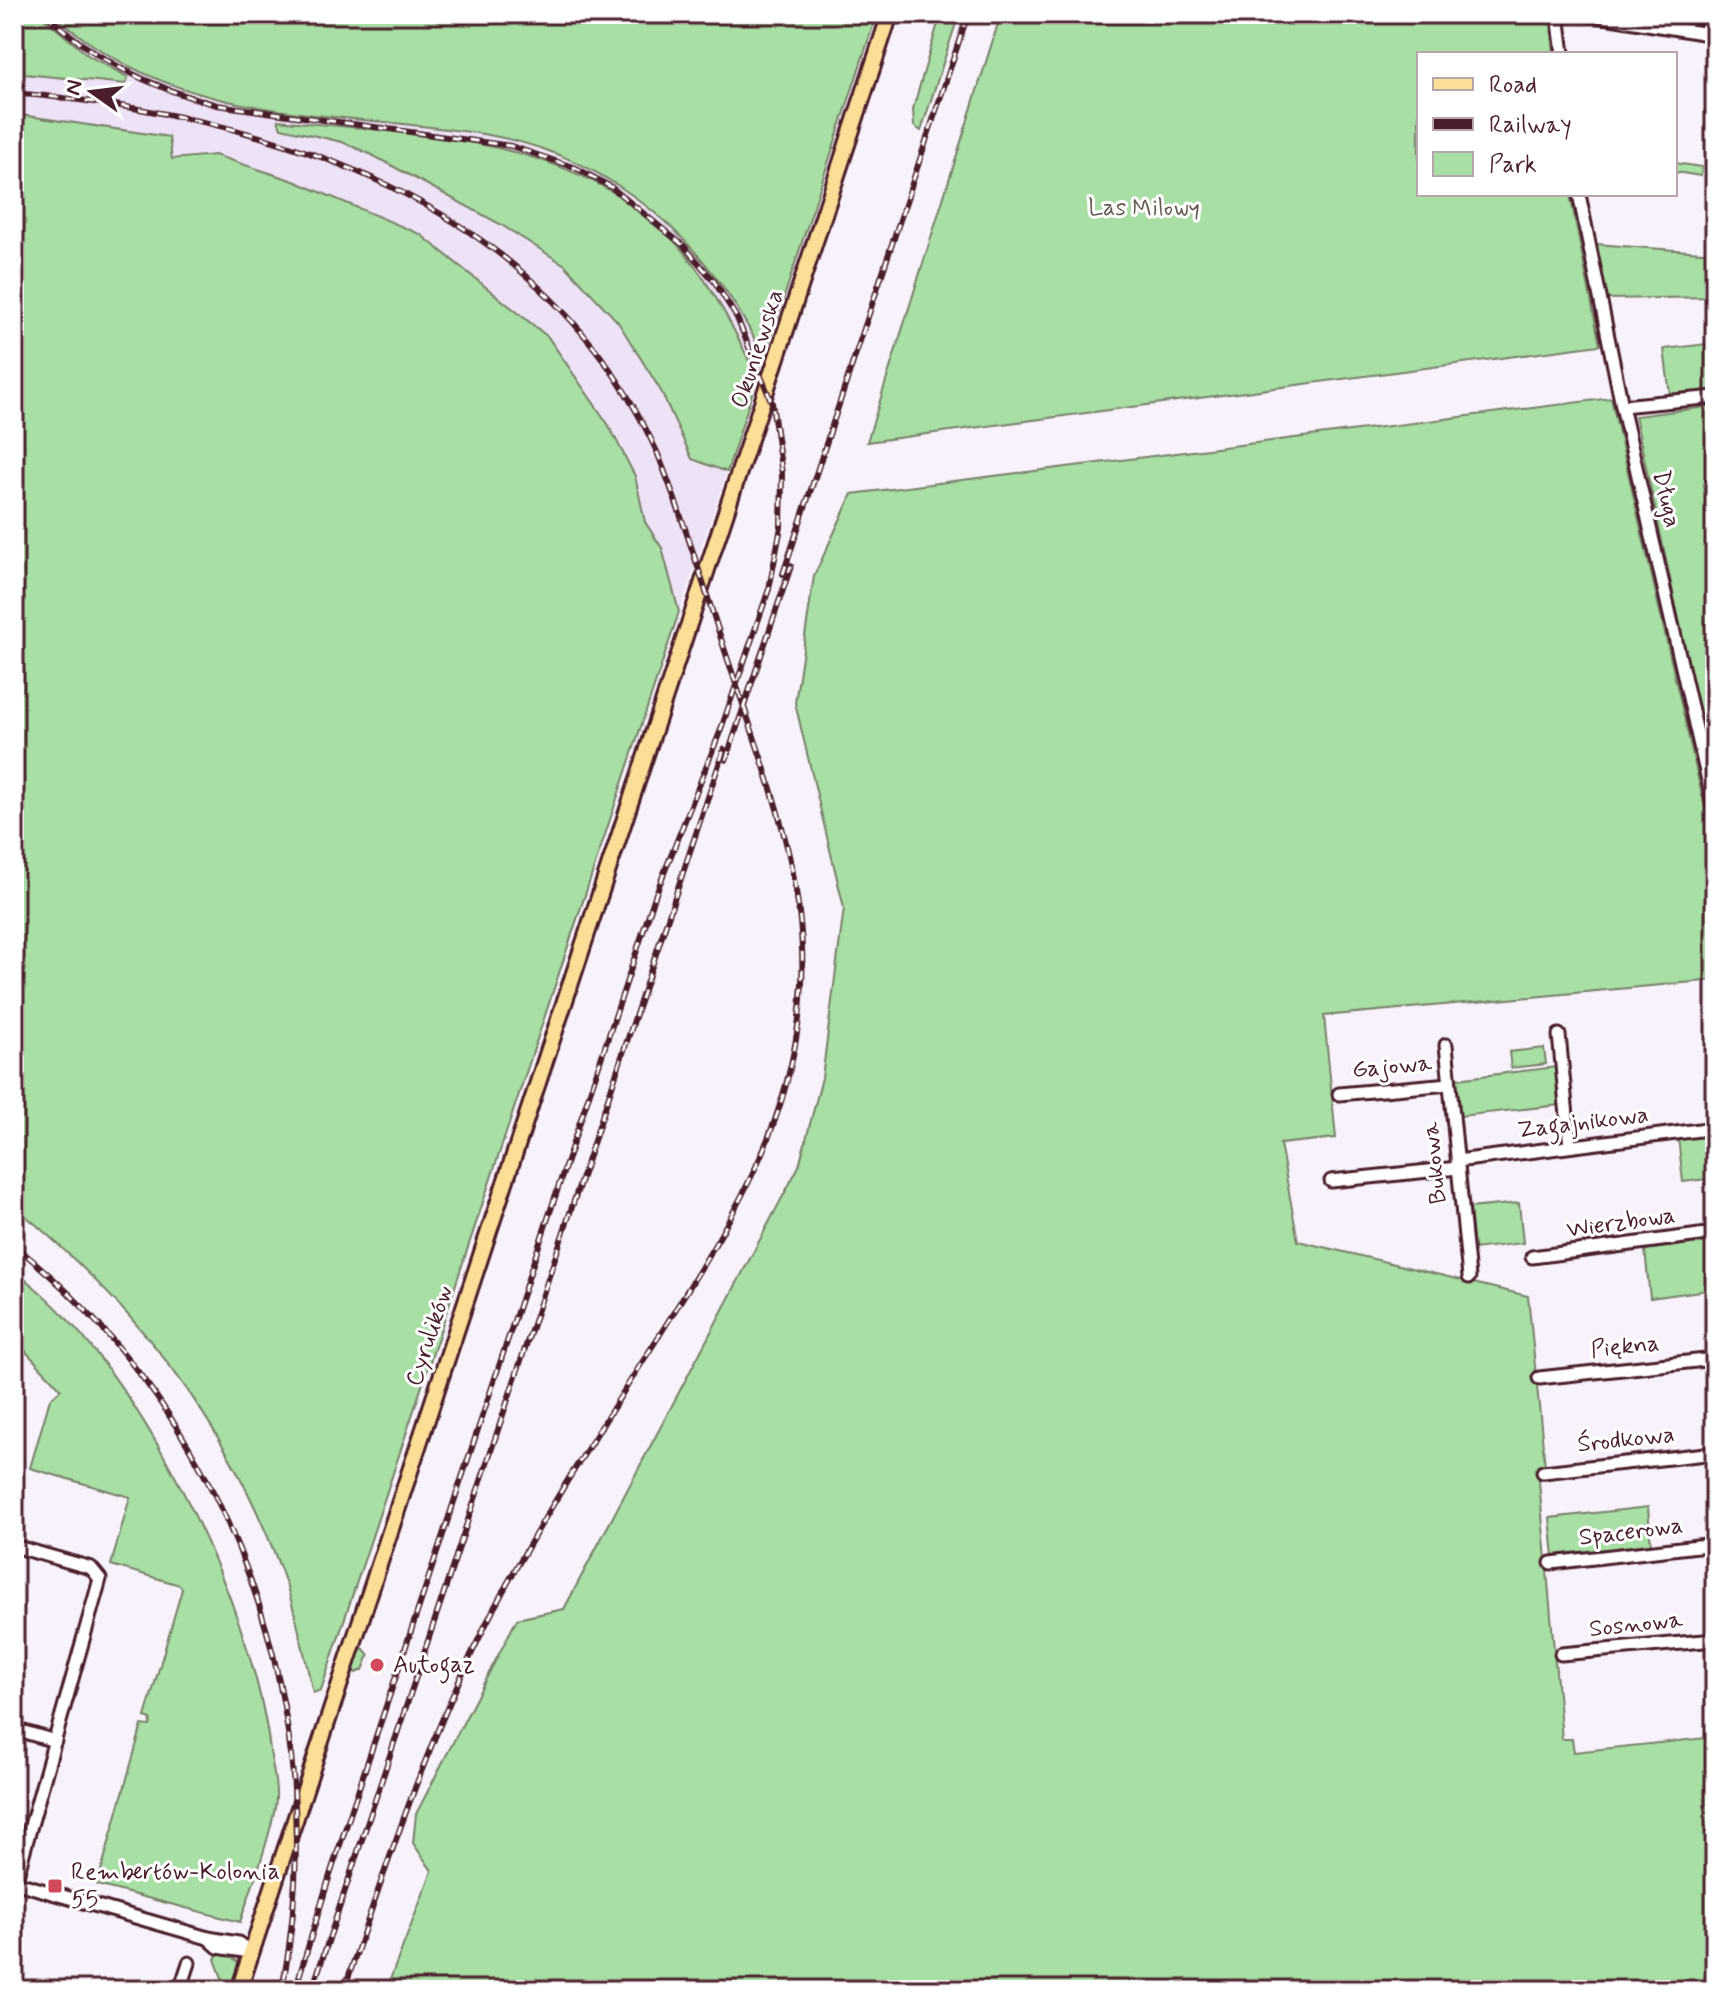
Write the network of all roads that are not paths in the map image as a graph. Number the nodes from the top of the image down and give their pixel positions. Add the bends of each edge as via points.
1 (890, 14) edge
2 (1558, 14) edge
3 (1586, 14) edge
4 (1715, 35) edge
5 (1563, 52) edge
6 (1579, 196) edge
7 (1715, 397) edge
8 (1622, 406) junction
9 (667, 696) joint
10 (1715, 811) edge
11 (1559, 1035) dead end
12 (1446, 1045) dead end
13 (1449, 1084) junction
14 (1339, 1094) dead end
15 (1715, 1128) edge
16 (1570, 1146) junction
17 (1457, 1165) junction
18 (1331, 1181) dead end
19 (1715, 1233) edge
20 (1532, 1257) dead end
21 (1469, 1277) dead end
22 (1715, 1359) edge
23 (1539, 1378) dead end
24 (1715, 1453) edge
25 (1543, 1472) dead end
26 (1715, 1544) edge
27 (14, 1546) edge
28 (1551, 1563) dead end
29 (1715, 1640) edge
30 (1561, 1654) dead end
31 (14, 1729) edge
32 (55, 1741) junction
33 (14, 1884) edge
34 (251, 1952) junction
35 (189, 1963) dead end
36 (180, 1990) edge
37 (239, 1990) edge

1 - 9 main road, Okuniewska
2 - 5 street
3 - 4 street
6 - 8 street, Długa
7 - 8 street
8 - 10 street, Długa
9 - 34 main road, Cyrulików
11 - 16 street
12 - 13 street, Bukowa
13 - 14 street, Gajowa
13 - 17 street, Bukowa
15 - 16 street, Zagajnikowa
16 - 17 street, Zagajnikowa
17 - 18 street, Zagajnikowa
17 - 21 street, Bukowa
19 - 20 street, Wierzbowa
22 - 23 street, Piękna
24 - 25 street, Środkowa
26 - 28 street, Spacerowa
27 - 32 street via 98,1574 100,1584
29 - 30 street, Sosnowa
31 - 32 street
32 - 33 street
33 - 34 street via 238,1943
34 - 37 main road, Cyrulików
35 - 36 street

